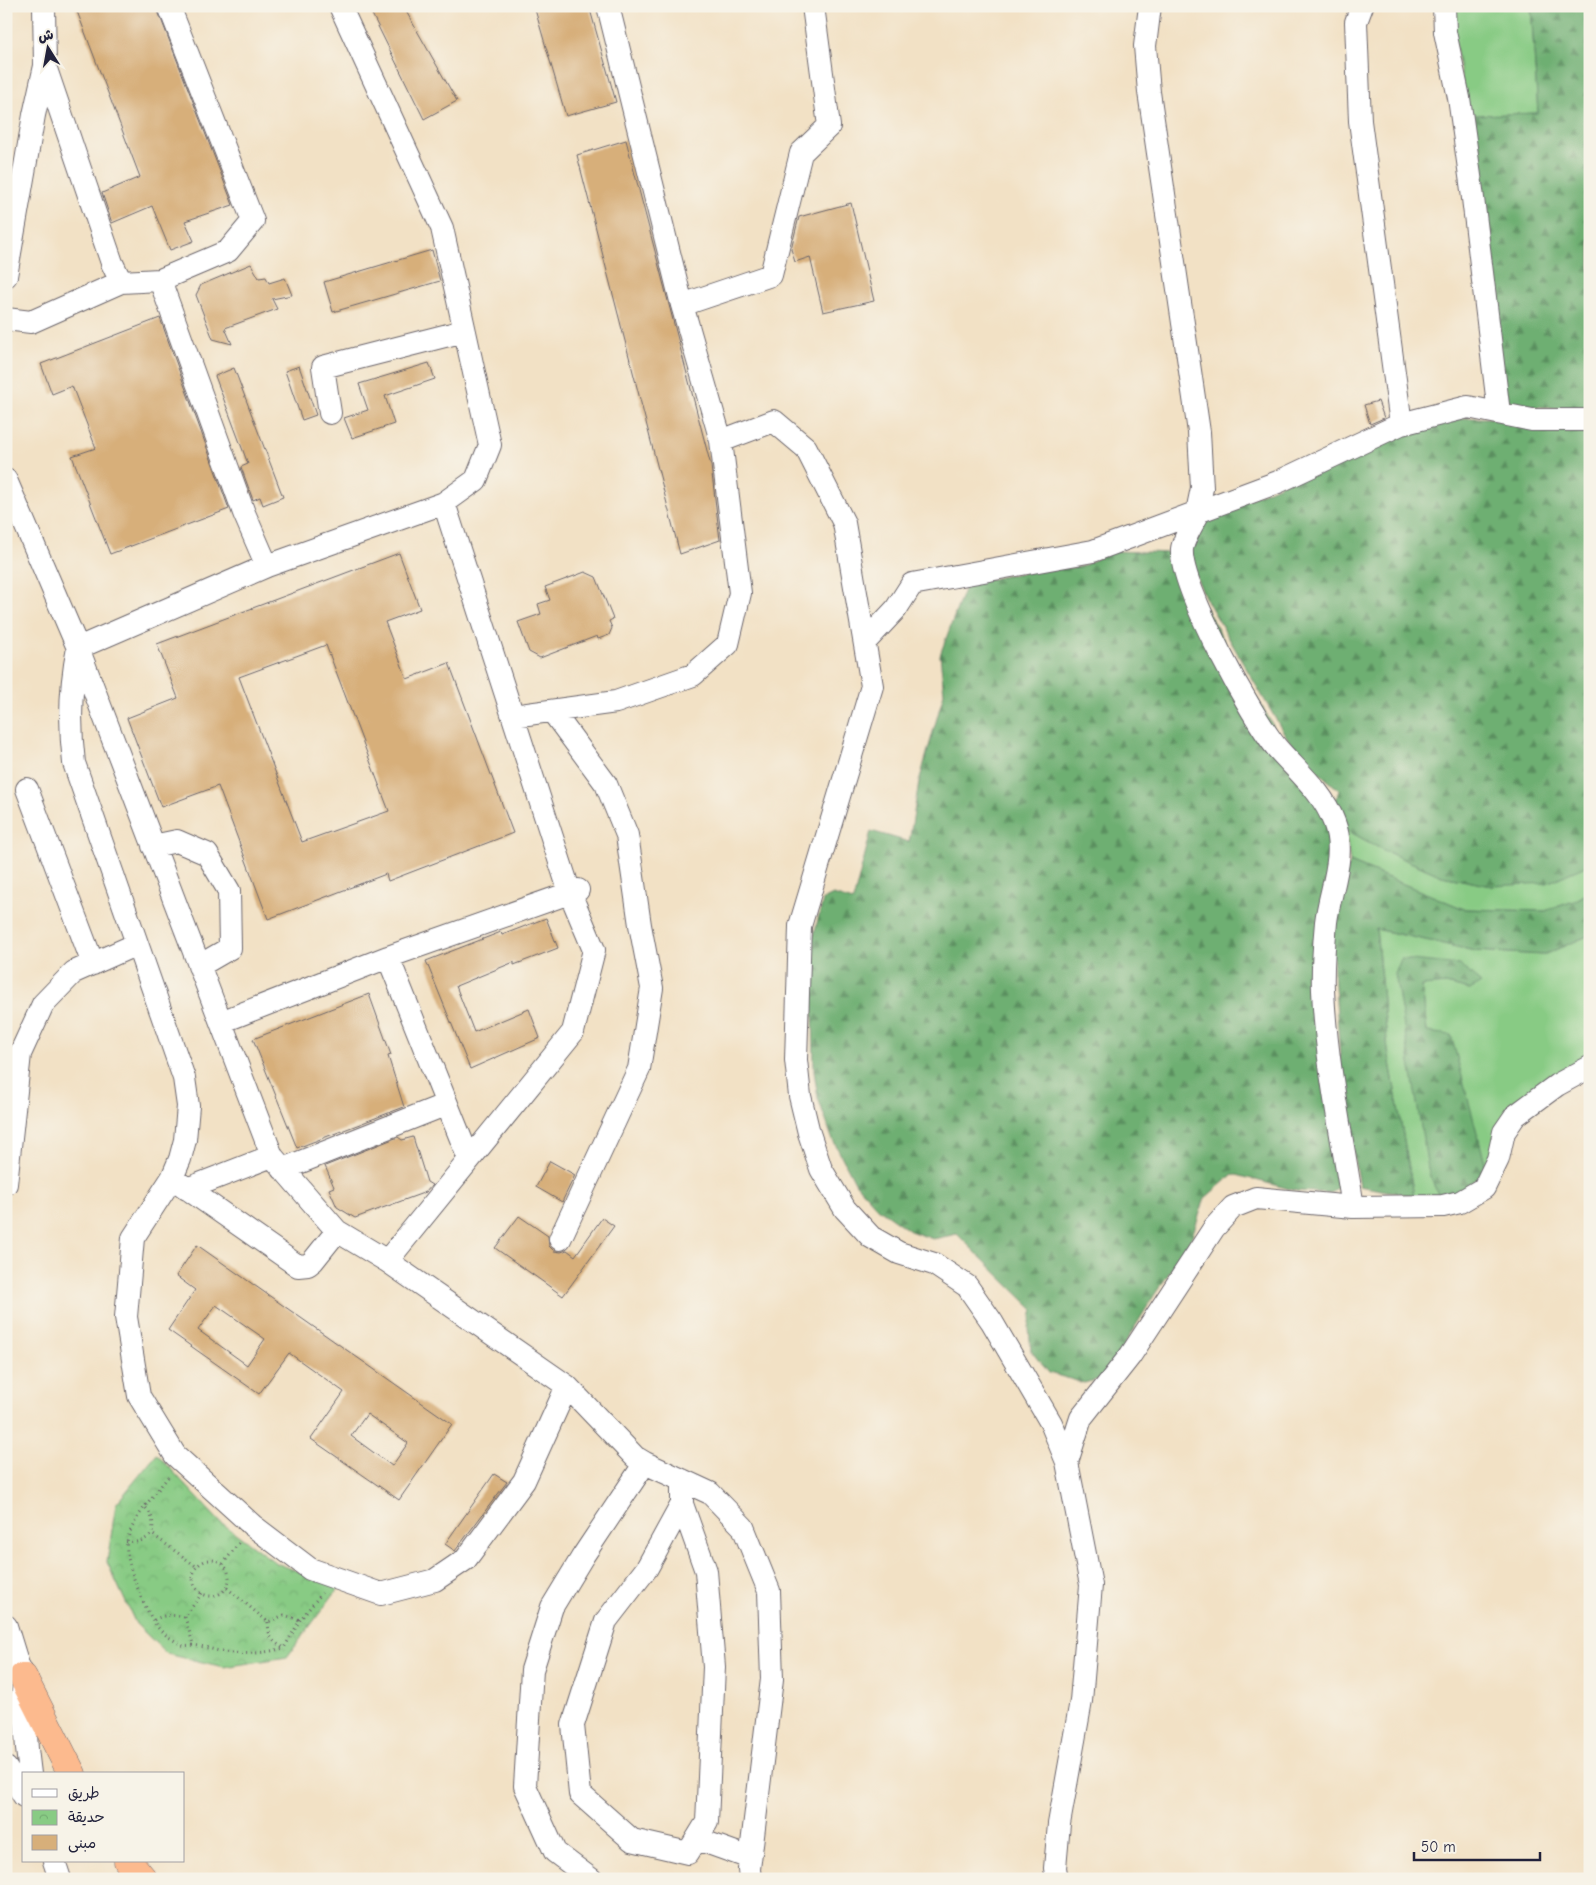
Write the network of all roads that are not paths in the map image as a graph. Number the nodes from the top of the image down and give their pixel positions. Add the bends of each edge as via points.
1 (44, 6) edge
2 (169, 6) edge
3 (340, 6) edge
4 (608, 6) edge
5 (813, 6) edge
6 (1150, 6) edge
7 (1362, 6) edge
8 (1444, 6) edge
9 (45, 66) junction
10 (6, 276) edge
11 (160, 280) junction
12 (121, 282) junction
13 (682, 305) junction
14 (6, 319) edge
15 (464, 331) junction
16 (330, 413) dead end
17 (1499, 413) junction
18 (1590, 420) edge
19 (1401, 424) junction
20 (721, 441) junction
21 (6, 480) edge
22 (444, 503) junction
23 (1198, 512) junction
24 (267, 566) junction
25 (865, 642) junction
26 (78, 648) junction
27 (552, 711) junction
28 (514, 716) junction
29 (27, 789) dead end
30 (153, 846) junction
31 (574, 891) junction
32 (138, 944) junction
33 (388, 957) junction
34 (92, 964) junction
35 (199, 966) junction
36 (221, 1022) junction
37 (1590, 1067) edge
38 (446, 1104) junction
39 (468, 1159) junction
40 (278, 1162) junction
41 (6, 1184) edge
42 (180, 1184) junction
43 (1354, 1207) junction
44 (337, 1230) junction
45 (560, 1239) dead end
46 (387, 1261) junction
47 (567, 1386) junction
48 (1067, 1462) junction
49 (645, 1463) junction
50 (682, 1480) junction
51 (682, 1504) junction
52 (6, 1626) edge
53 (18, 1672) edge
54 (6, 1715) edge
55 (6, 1768) edge
56 (30, 1772) edge
57 (71, 1772) edge
58 (22, 1793) edge
59 (697, 1839) junction
60 (54, 1862) edge
61 (129, 1862) edge
62 (747, 1871) edge
63 (60, 1879) edge
64 (143, 1879) edge
65 (591, 1879) edge
66 (1057, 1879) edge

1 - 9 street
2 - 11 street via 254,221 228,250
3 - 15 street via 442,228
4 - 13 street
5 - 13 street via 829,126 801,153 771,275
6 - 23 street via 1145,46 1149,92 1200,432 1202,488
7 - 19 street via 1356,22 1360,121
8 - 17 street via 1445,32 1459,98 1472,190
9 - 10 street
9 - 12 street
11 - 12 street
11 - 24 street via 244,513
12 - 14 street via 31,322
13 - 20 street
15 - 16 street via 324,367
15 - 22 street via 490,445 476,480
17 - 18 street via 1532,420
17 - 19 street via 1468,407
19 - 23 street via 1278,482
20 - 25 street via 774,421 806,448 844,523
20 - 27 street via 740,592 728,644 693,675 616,702
21 - 26 street
22 - 24 street
22 - 28 street
23 - 25 street via 1093,551 912,584 896,609
23 - 43 street via 1182,547 1185,569 1200,611 1252,712 1277,748 1307,778 1324,802 1340,840 1326,921 1322,989 1330,1067
24 - 26 street
25 - 48 street via 872,686 800,926 796,1060 809,1133 821,1169 845,1209 872,1237 900,1253 934,1264 967,1286 1051,1423
26 - 30 street
26 - 32 street via 70,696 74,763
27 - 28 street
27 - 45 street via 606,784 627,835 652,988 639,1069
28 - 31 street
29 - 34 street
30 - 35 street
30 - 35 street via 177,841 207,854 229,891 230,948
31 - 33 street
31 - 39 street via 594,950 573,1032
32 - 34 street
32 - 42 street via 184,1078 187,1120 180,1159
33 - 36 street
33 - 38 street
34 - 41 street via 74,972 43,1004 20,1054
35 - 36 street
36 - 40 street
37 - 43 street via 1557,1085 1515,1116 1504,1132 1498,1159 1484,1188 1460,1202 1443,1206
38 - 39 street
38 - 40 street
39 - 46 street
40 - 42 street
40 - 44 street
42 - 44 street via 298,1266 313,1262
42 - 47 street via 133,1238 126,1317 139,1396 175,1455 252,1525 310,1569 381,1594 436,1580 466,1559 524,1480
43 - 48 street via 1256,1198 1233,1207 1214,1228 1130,1356 1081,1418
44 - 46 street
46 - 47 street
47 - 49 street via 635,1457
48 - 66 street via 1091,1585 1081,1701 1059,1824
49 - 50 street
49 - 65 street via 552,1608 532,1670 525,1786 555,1852
50 - 51 street
50 - 62 street via 710,1493 743,1527 769,1591 772,1679
51 - 59 street via 706,1571 714,1667 708,1822
51 - 59 street via 646,1568 606,1621 573,1724 580,1794 632,1840 688,1853
52 - 53 street
53 - 54 street via 19,1703
53 - 56 street
53 - 57 highway
55 - 58 street
59 - 62 street
60 - 63 street
61 - 64 highway

